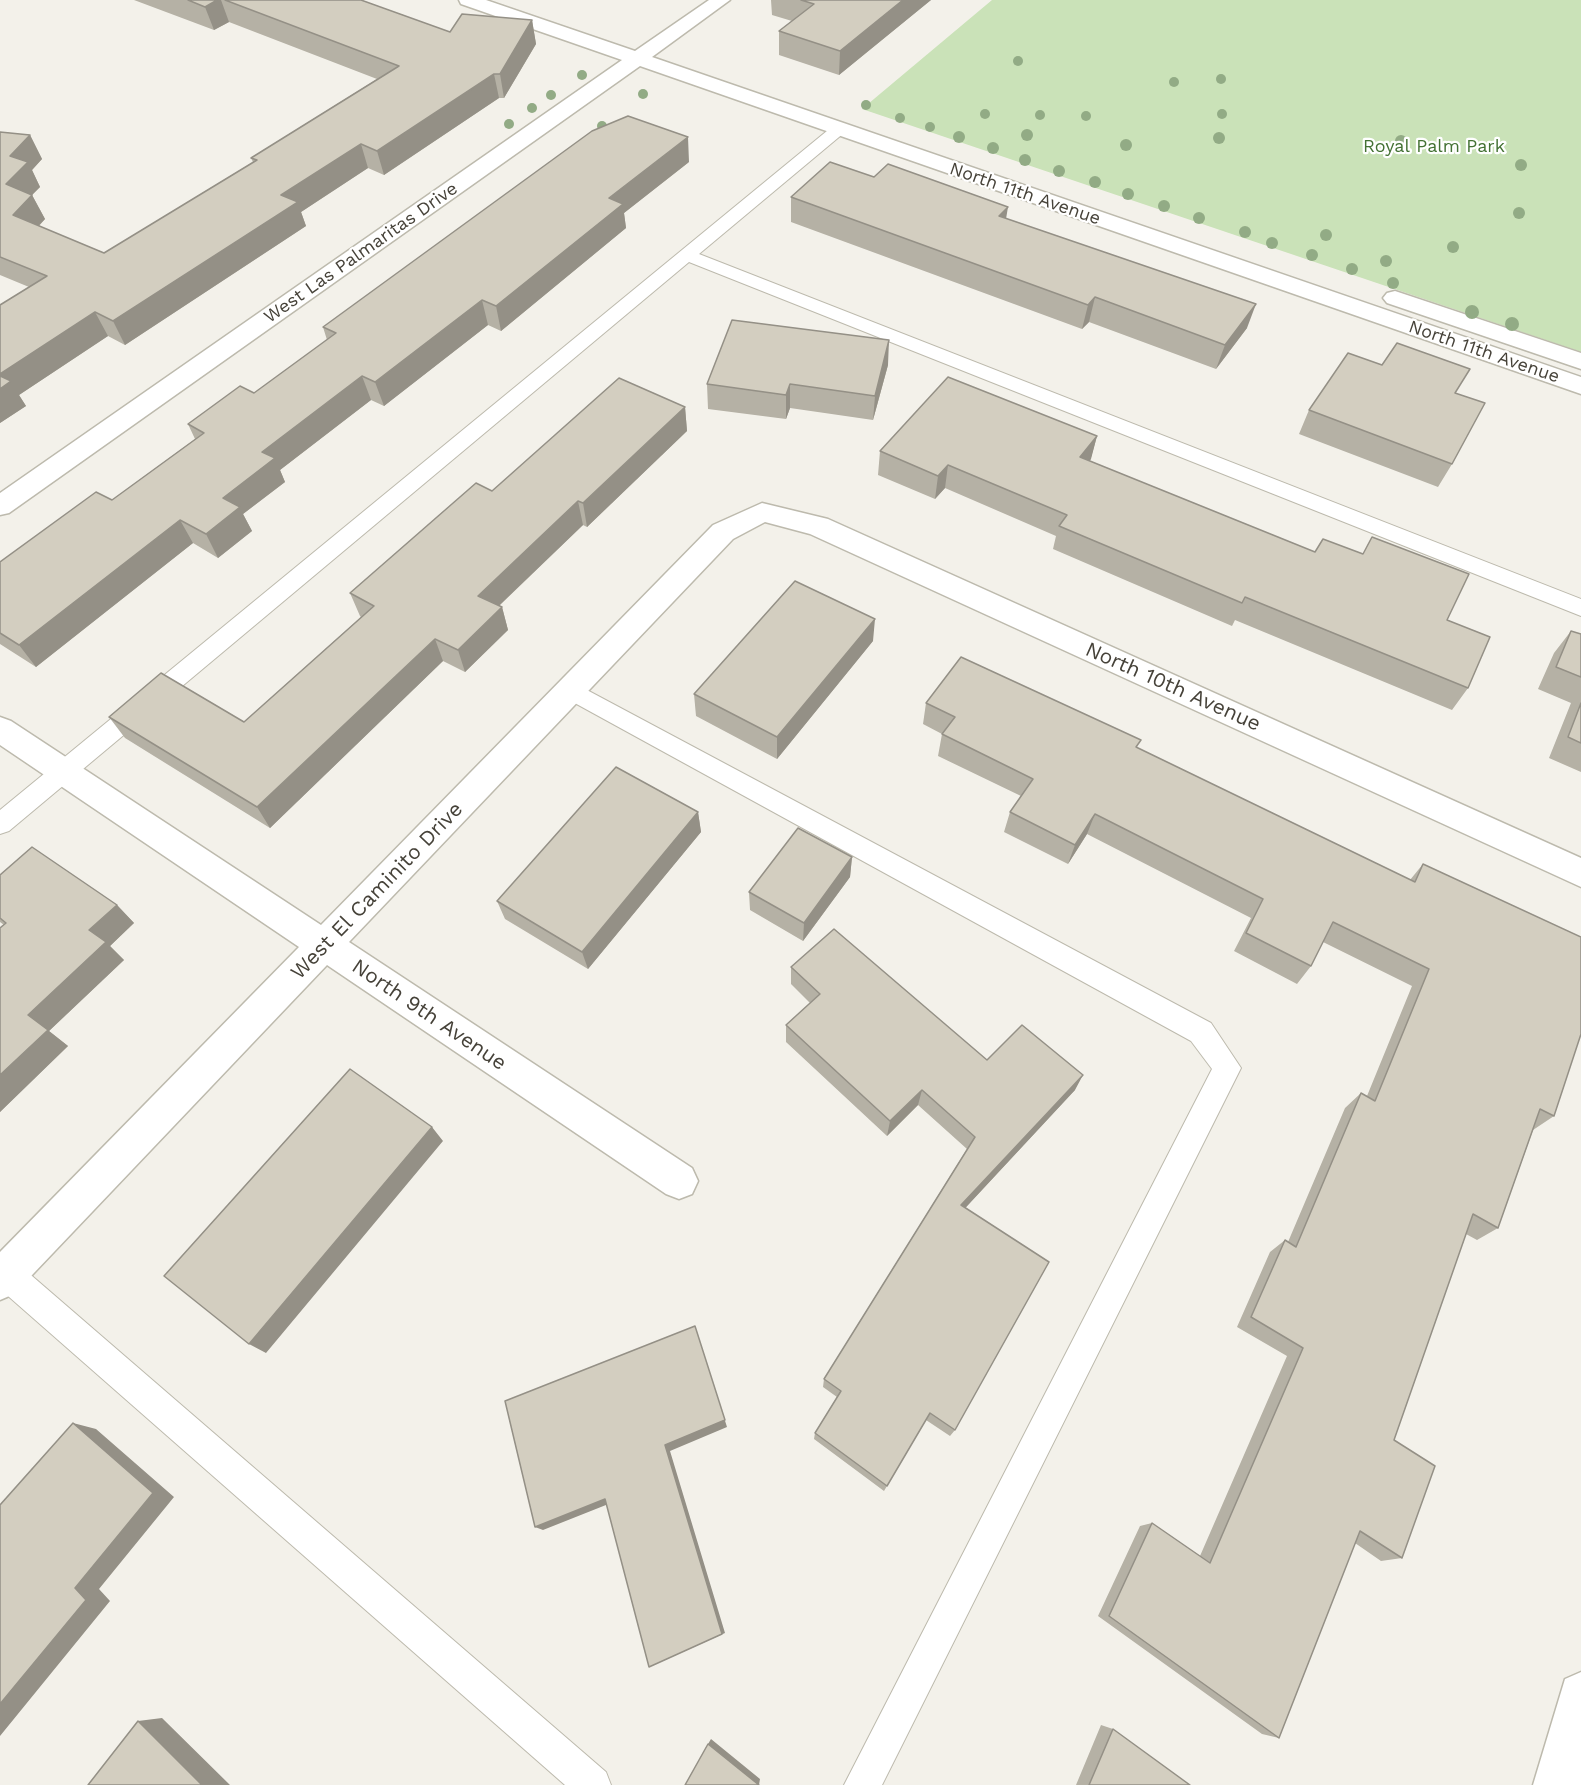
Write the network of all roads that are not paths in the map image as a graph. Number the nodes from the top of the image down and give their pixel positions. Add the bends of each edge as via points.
1 (468, 0) edge
2 (521, 0) edge
3 (721, 0) edge
4 (656, 46) junction
5 (637, 59) junction
6 (838, 129) junction
7 (1042, 177) dead end
8 (687, 255) junction
9 (1379, 292) dead end
10 (1581, 361) edge
11 (1581, 386) edge
12 (0, 506) edge
13 (762, 512) joint
14 (1581, 608) edge
15 (570, 690) junction
16 (0, 729) edge
17 (63, 771) junction
18 (0, 824) edge
19 (1581, 873) edge
20 (324, 945) junction
21 (679, 1181) dead end
22 (3, 1277) edge
23 (1581, 1695) edge
24 (593, 1785) edge
25 (862, 1785) edge
26 (1557, 1785) edge

1 - 5 street, North 11th Avenue
2 - 4 street, North 11th Avenue
3 - 4 street, West Las Palmaritas Drive
4 - 5 street, West Las Palmaritas Drive
4 - 7 street, North 11th Avenue
5 - 6 street, North 11th Avenue
5 - 12 street, West Las Palmaritas Drive
6 - 8 lane
6 - 11 street, North 11th Avenue
8 - 14 lane
8 - 17 lane
9 - 10 street, North 11th Avenue
13 - 15 street, West El Caminito Drive via 723,532
13 - 19 street, North 10th Avenue via 818,526
15 - 20 street, West El Caminito Drive
15 - 25 lane via 1201,1032 1227,1068
16 - 17 street, North 9th Avenue
17 - 18 lane
17 - 20 street, North 9th Avenue
20 - 21 street, North 9th Avenue
20 - 22 street, West El Caminito Drive
22 - 24 lane
23 - 26 street

